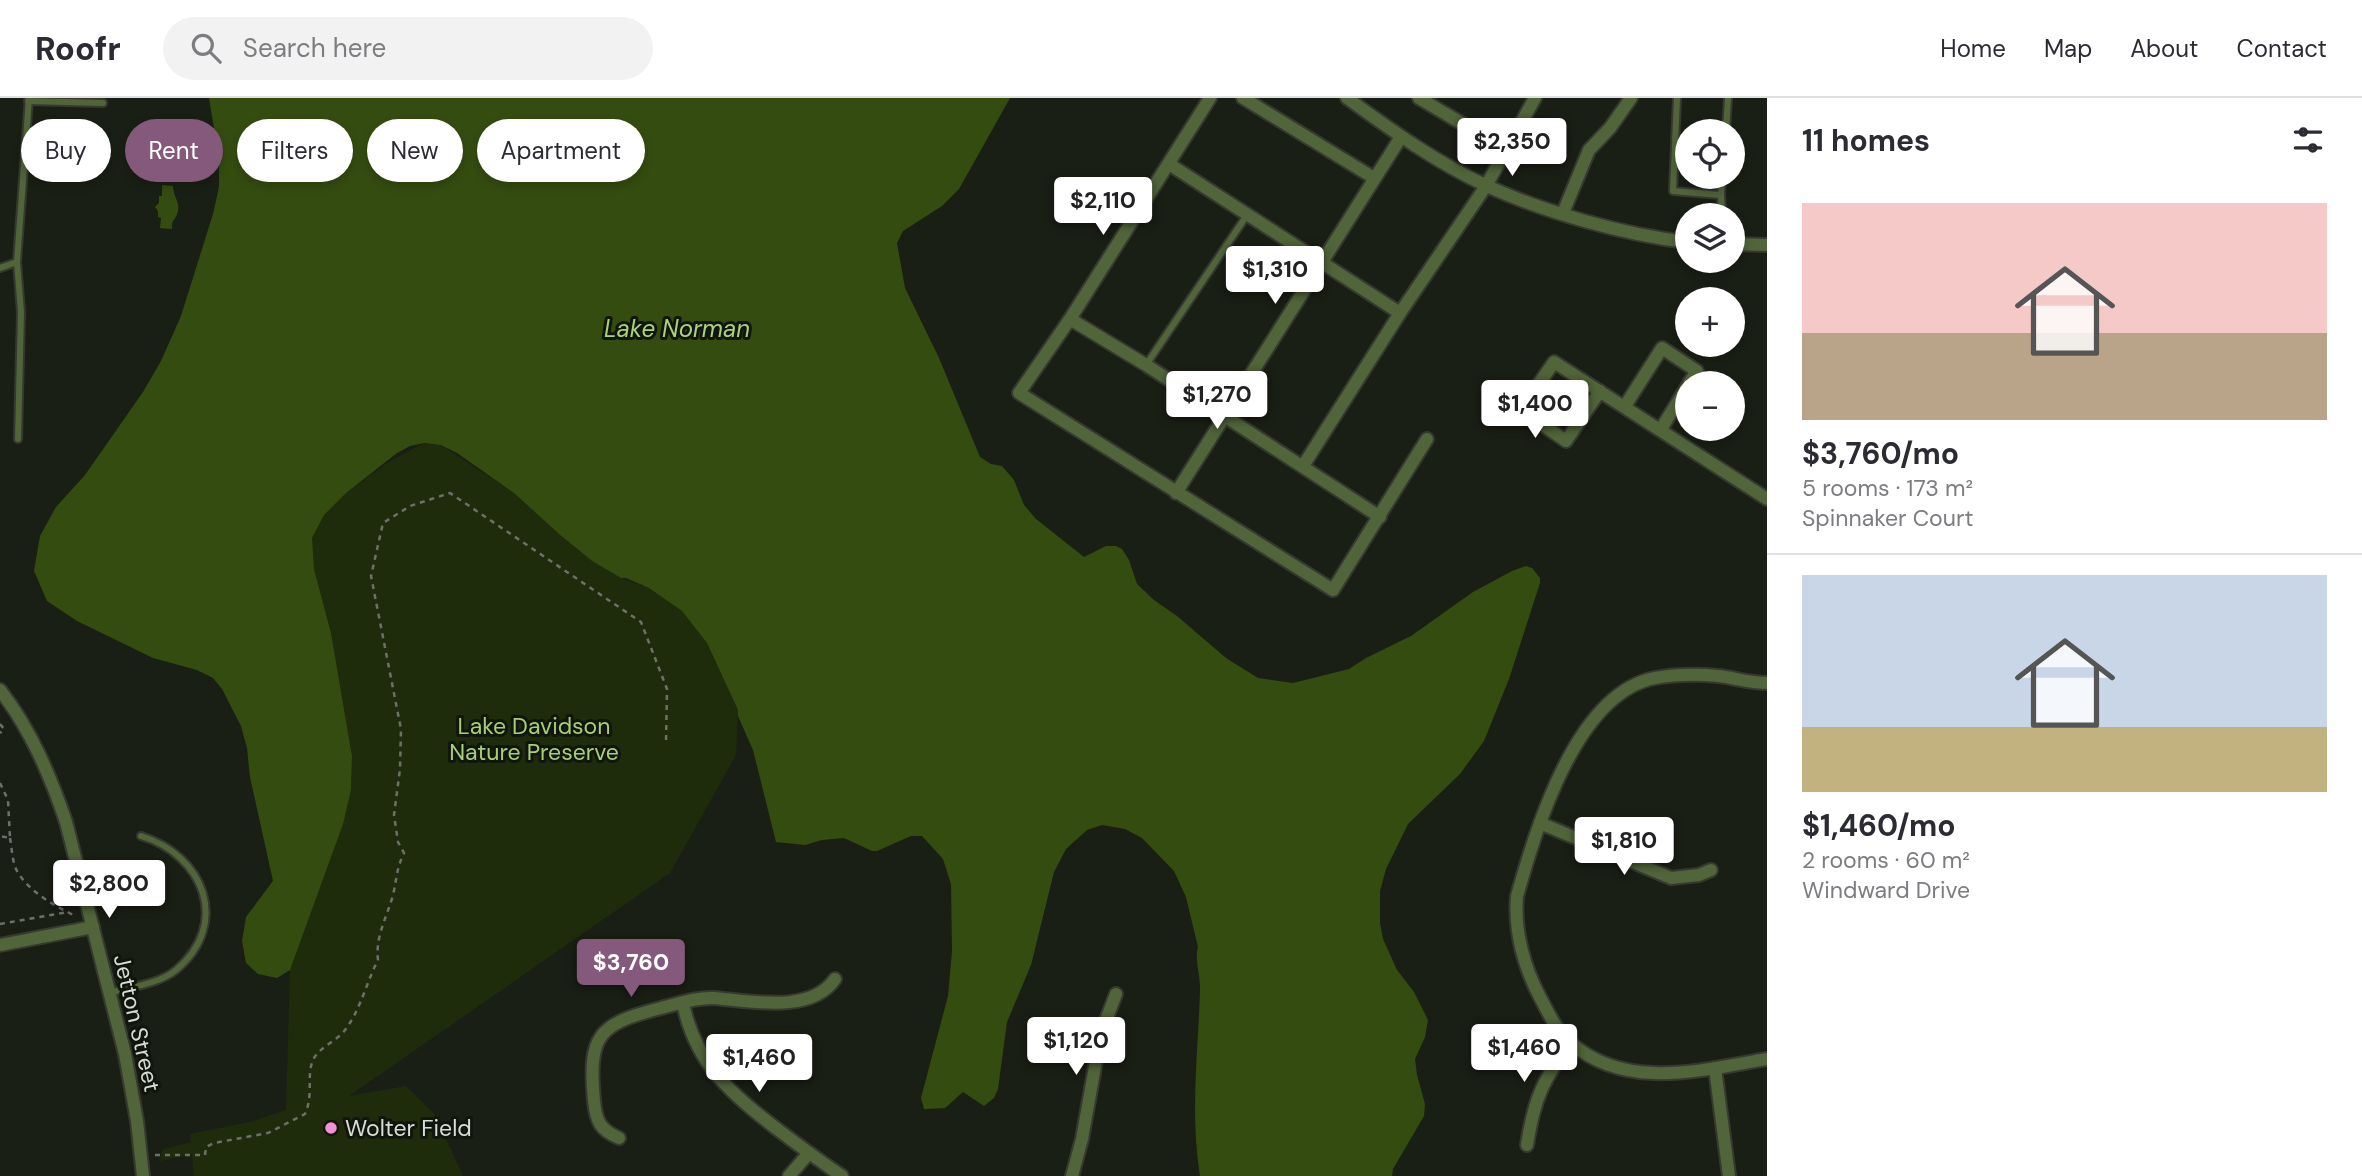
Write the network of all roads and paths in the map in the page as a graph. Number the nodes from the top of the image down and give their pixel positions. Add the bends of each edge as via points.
1 (1210, 98) edge
2 (1243, 98) edge
3 (1347, 98) edge
4 (1535, 98) edge
5 (1631, 98) edge
6 (1677, 98) edge
7 (1728, 98) edge
8 (28, 99) edge
9 (1428, 100) edge
10 (103, 103) dead end
11 (1727, 119) edge
12 (1401, 137) junction
13 (1505, 149) junction
14 (1169, 164) junction
15 (1374, 178) junction
16 (1486, 186) junction
17 (1721, 189) edge
18 (1721, 195) junction
19 (1721, 203) edge
20 (1563, 213) junction
21 (1248, 214) junction
22 (1675, 240) edge
23 (1745, 245) edge
24 (1767, 246) edge
25 (17, 262) junction
26 (1323, 262) junction
27 (0, 268) edge
28 (1400, 313) junction
29 (1070, 319) junction
30 (1146, 365) junction
31 (1697, 371) edge
32 (1601, 391) junction
33 (1625, 406) junction
34 (1675, 406) edge
35 (1225, 415) junction
36 (1661, 429) junction
37 (18, 439) dead end
38 (1427, 439) dead end
39 (1303, 466) junction
40 (1176, 493) junction
41 (1767, 499) edge
42 (1380, 517) junction
43 (1767, 683) edge
44 (0, 690) edge
45 (0, 724) edge
46 (0, 733) edge
47 (666, 743) dead end
48 (0, 783) edge
49 (1540, 823) junction
50 (0, 836) edge
51 (141, 836) dead end
52 (10, 838) junction
53 (1711, 870) dead end
54 (68, 912) junction
55 (0, 924) edge
56 (93, 927) junction
57 (0, 945) edge
58 (835, 979) dead end
59 (109, 993) junction
60 (1116, 994) dead end
61 (683, 1003) junction
62 (1570, 1043) junction
63 (1767, 1059) edge
64 (1714, 1068) junction
65 (619, 1138) dead end
66 (1527, 1145) dead end
67 (809, 1153) junction
68 (141, 1155) junction
69 (143, 1176) edge
70 (789, 1176) edge
71 (842, 1176) edge
72 (1072, 1176) edge
73 (1729, 1176) edge

1 - 14 street
2 - 15 street
3 - 12 street
4 - 13 street
5 - 20 street via 1589,150
6 - 18 lane via 1673,191
7 - 11 lane
8 - 10 lane
8 - 25 lane
9 - 13 street
12 - 15 street
12 - 16 street
13 - 16 street
14 - 21 street
14 - 29 street
15 - 26 street
16 - 20 street
16 - 28 street
17 - 18 lane
18 - 19 lane
20 - 22 street
21 - 26 street
21 - 30 lane
23 - 24 street
25 - 27 lane
25 - 37 lane via 21,312
26 - 28 street
26 - 35 street
28 - 39 street
29 - 30 street
29 - 40 street via 1019,393
30 - 35 street
31 - 33 street via 1662,348
32 - 32 street via 1554,362 1521,410 1566,442
32 - 33 street
33 - 36 street
34 - 36 street
35 - 39 street
35 - 40 street
36 - 41 street
38 - 42 street
39 - 42 street
40 - 42 street via 1333,590
43 - 49 street via 1692,674 1654,678 1629,688 1610,702 1575,748 1552,789
44 - 56 street, Jetton Street via 32,738 54,785
45 - 46 path via 4,729
47 - 68 path via 667,688 641,622 450,493 410,506 383,523 371,576 401,729 394,815 404,853 382,925 378,960 350,1023 314,1057 305,1114 268,1133 214,1143 206,1147 205,1155
48 - 52 path via 8,800
49 - 53 street via 1671,878
49 - 62 street via 1517,896 1517,930 1537,992
50 - 52 path
51 - 59 lane via 187,862 205,900 205,925 175,972
52 - 54 path via 16,869 23,878
54 - 55 path
54 - 56 path
56 - 57 street
56 - 59 street, Jetton Street
58 - 61 street via 817,996 763,1003 712,998
59 - 68 street, Jetton Street via 125,1054
60 - 72 street via 1101,1033
61 - 65 street via 629,1016 599,1040 591,1066 595,1118
61 - 67 street via 701,1054 723,1084
62 - 64 street via 1634,1073
62 - 66 street via 1540,1089
63 - 64 street
64 - 73 street
67 - 70 street
67 - 71 street
68 - 69 street, Jetton Street

